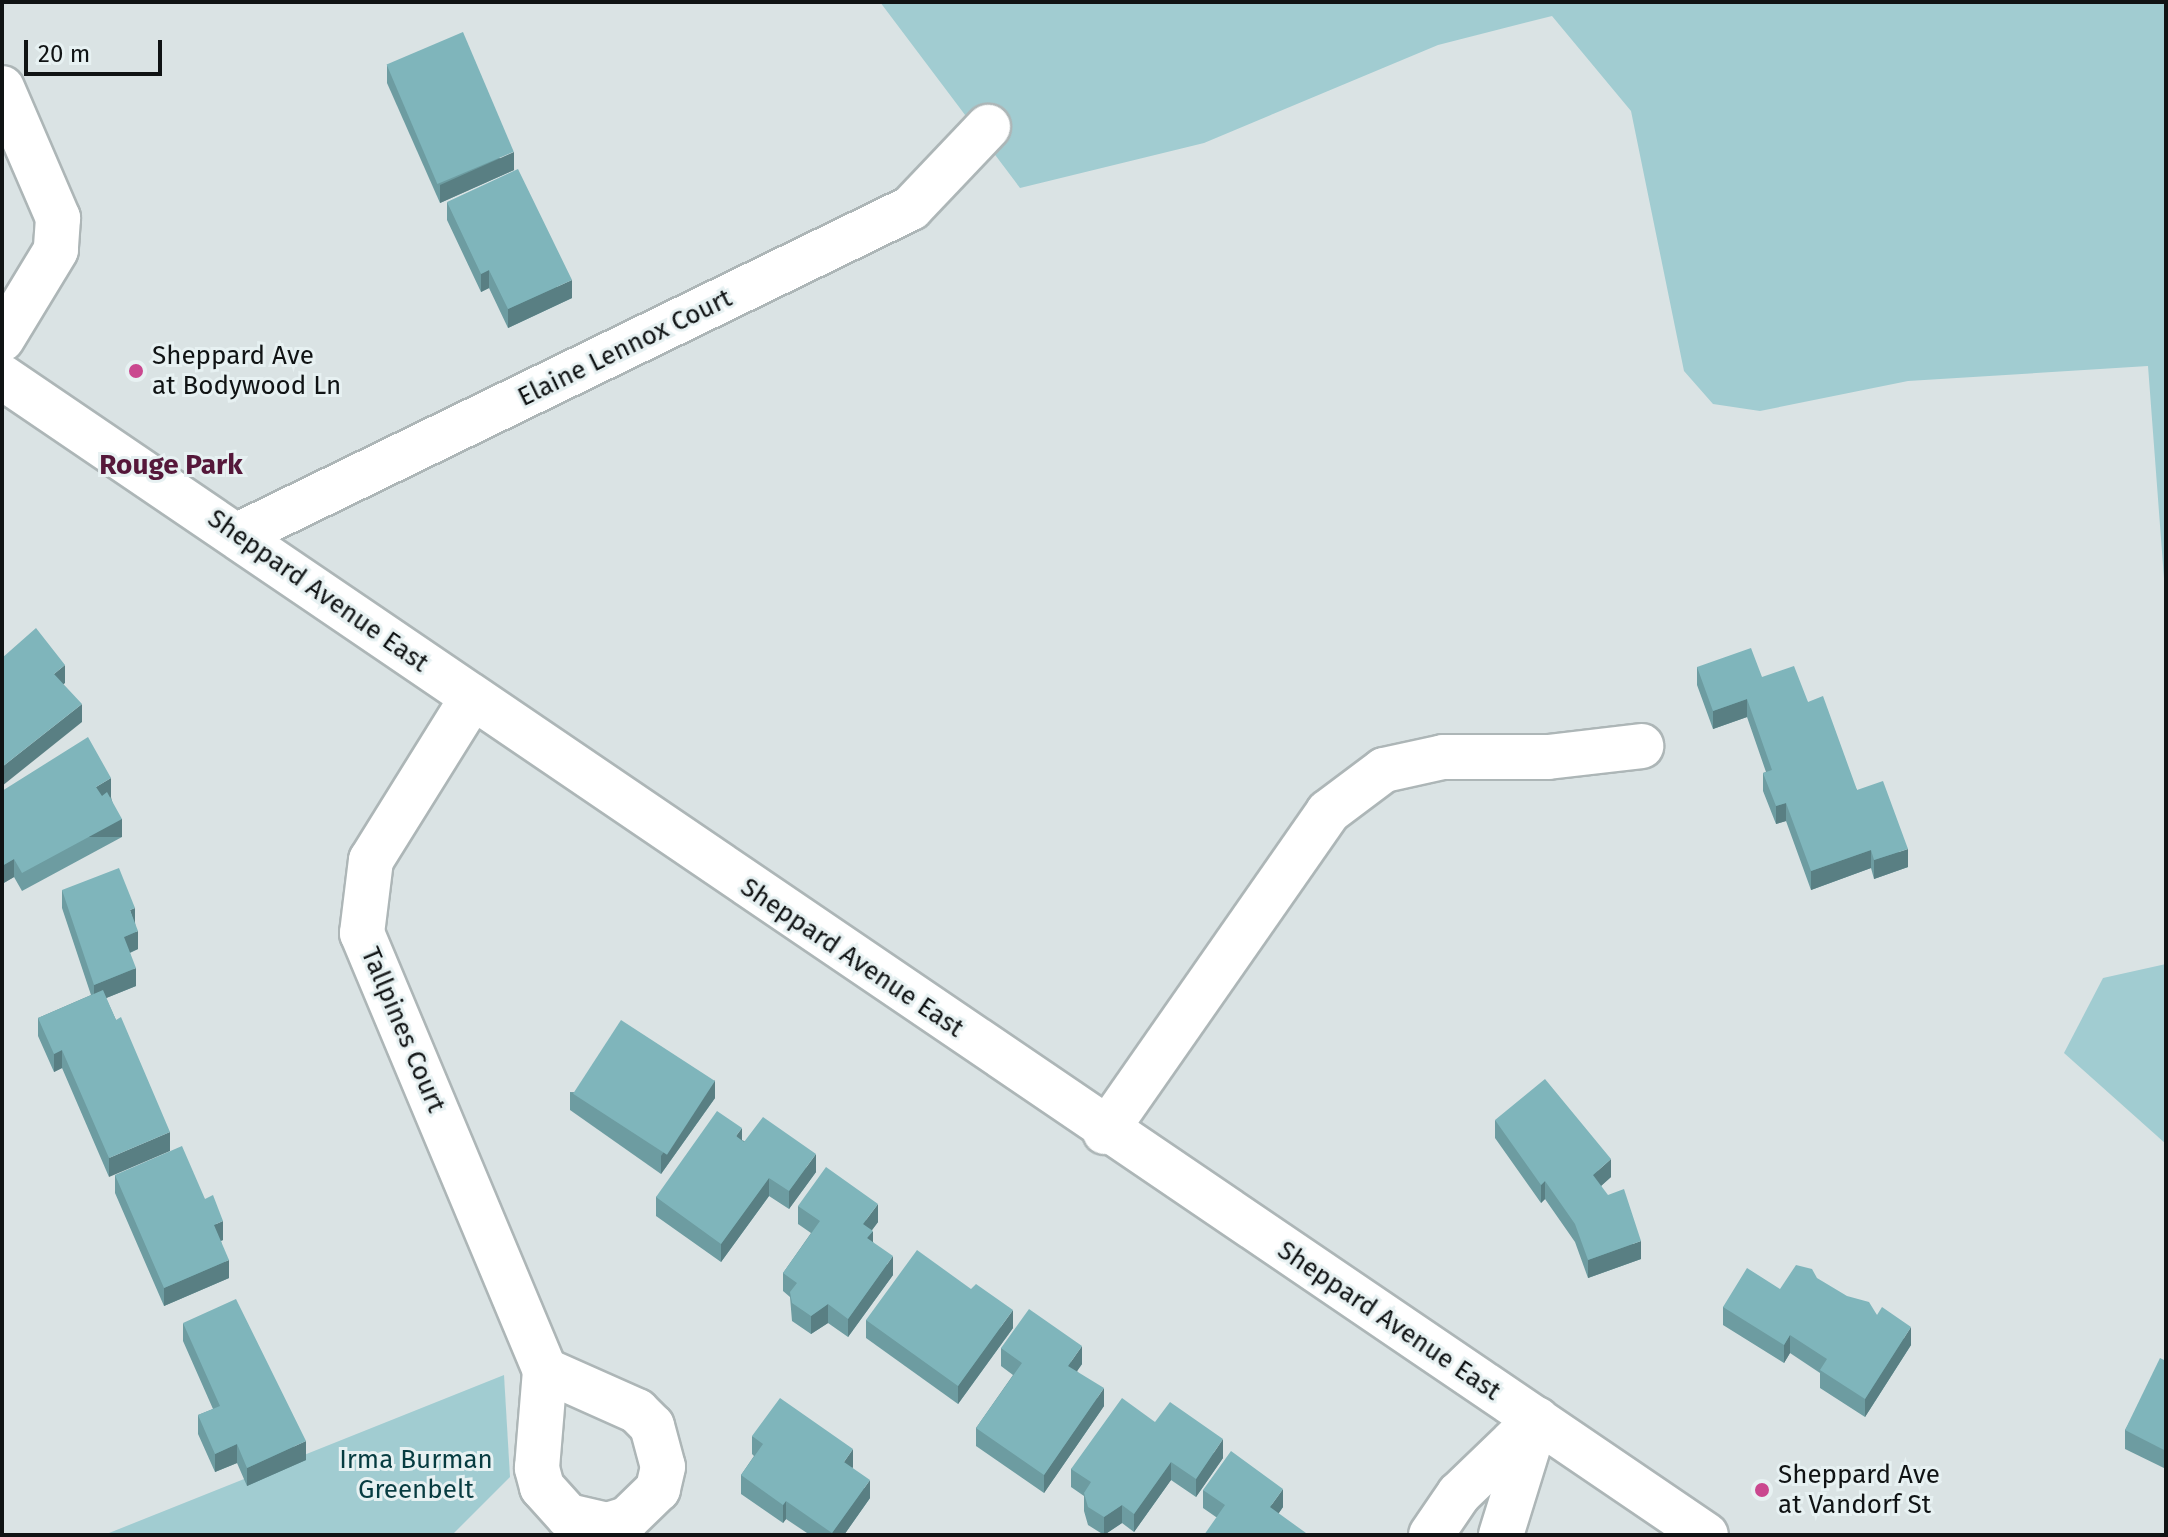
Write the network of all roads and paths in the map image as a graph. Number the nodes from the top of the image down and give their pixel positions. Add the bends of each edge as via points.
1 (2, 88) edge
2 (988, 127) dead end
3 (2, 339) edge
4 (2, 377) edge
5 (238, 535) junction
6 (472, 698) junction
7 (1641, 746) dead end
8 (1105, 1132) junction
9 (545, 1370) dead end
10 (1537, 1419) junction
11 (1431, 1535) edge
12 (1501, 1535) edge
13 (1706, 1535) edge

1 - 3 street via 58,218 56,250
2 - 5 street, Elaine Lennox Court via 911,208
4 - 5 street, Sheppard Avenue East
5 - 6 street, Sheppard Avenue East
6 - 8 street, Sheppard Avenue East
6 - 9 street, Tallpines Court via 371,860 362,933
7 - 8 street via 1548,757 1443,757 1384,770 1328,812
8 - 10 street, Sheppard Avenue East
10 - 11 street via 1459,1494
10 - 12 street
10 - 13 street, Sheppard Avenue East

